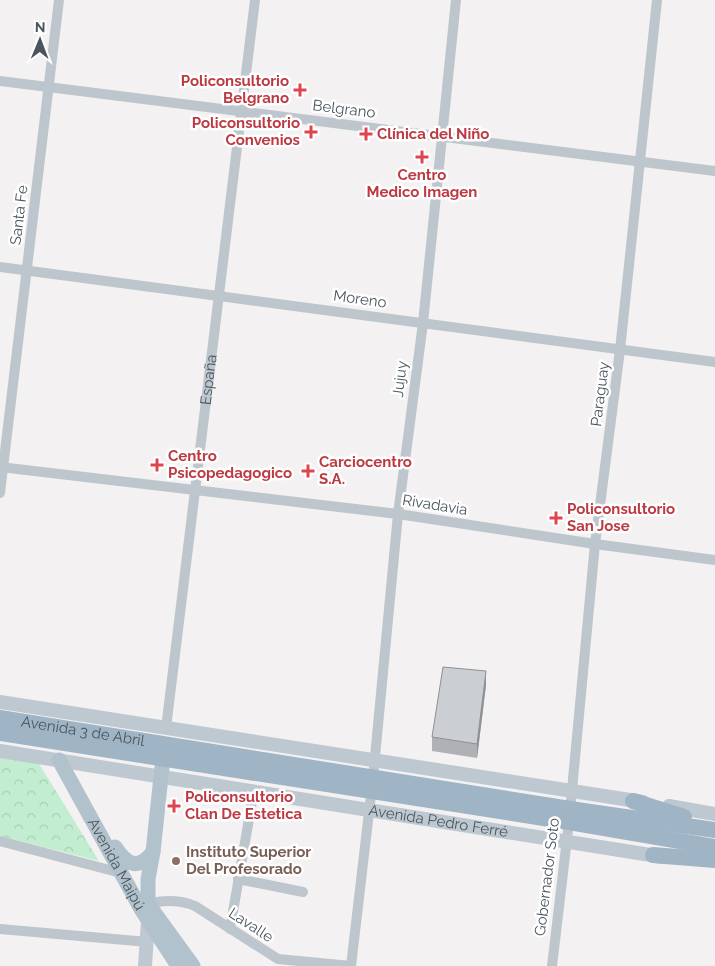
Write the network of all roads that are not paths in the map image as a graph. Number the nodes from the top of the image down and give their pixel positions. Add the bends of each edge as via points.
1 (59, 0) edge
2 (255, 0) edge
3 (456, 0) edge
4 (657, 0) edge
5 (0, 81) edge
6 (48, 87) junction
7 (242, 111) junction
8 (443, 136) junction
9 (641, 163) junction
10 (715, 171) edge
11 (0, 267) edge
12 (27, 271) junction
13 (219, 295) junction
14 (423, 323) junction
15 (620, 350) junction
16 (715, 362) edge
17 (2, 467) edge
18 (195, 490) junction
19 (0, 493) edge
20 (398, 514) junction
21 (595, 544) junction
22 (715, 560) edge
23 (0, 702) edge
24 (0, 718) edge
25 (0, 733) edge
26 (165, 744) junction
27 (0, 751) edge
28 (59, 760) junction
29 (374, 761) junction
30 (161, 776) junction
31 (372, 785) junction
32 (254, 790) junction
33 (572, 792) junction
34 (80, 799) junction
35 (633, 801) junction
36 (369, 810) junction
37 (715, 814) edge
38 (570, 816) junction
39 (715, 825) edge
40 (715, 830) edge
41 (0, 841) edge
42 (566, 841) junction
43 (715, 847) edge
44 (153, 852) junction
45 (653, 855) junction
46 (715, 860) edge
47 (715, 865) edge
48 (121, 873) junction
49 (238, 880) junction
50 (303, 892) dead end
51 (144, 905) junction
52 (148, 921) junction
53 (0, 929) edge
54 (230, 929) junction
55 (148, 942) junction
56 (145, 966) edge
57 (178, 966) edge
58 (193, 966) edge
59 (351, 966) edge
60 (552, 966) edge

1 - 6 street, Santa Fe
2 - 7 street, España
3 - 8 street, Jujuy
4 - 9 street, Paraguay
5 - 6 street, Belgrano
6 - 7 street, Belgrano
6 - 12 street, Santa Fe
7 - 8 street, Belgrano
7 - 13 street, España
8 - 9 street, Belgrano
8 - 14 street, Jujuy
9 - 10 street, Belgrano
9 - 15 street, Paraguay
11 - 12 street, Moreno
12 - 13 street, Moreno
12 - 17 street, Santa Fe
13 - 14 street, Moreno
13 - 18 street, España
14 - 15 street, Moreno
14 - 20 street, Jujuy
15 - 16 street, Moreno
15 - 21 street, Paraguay
17 - 18 street, Rivadavia
17 - 19 street, Santa Fe
18 - 20 street, Rivadavia
18 - 26 street, España
20 - 21 street, Rivadavia
20 - 29 street, Jujuy
21 - 22 street, Rivadavia
21 - 33 street, Paraguay
23 - 26 main road, Avenida 3 de Abril via 68,712
24 - 26 highway, Avenida 3 de Abril
25 - 26 highway, Avenida 3 de Abril
26 - 29 main road
26 - 30 main road
26 - 31 highway, Avenida Pedro Ferré
27 - 28 main road
28 - 30 main road
28 - 34 main road, Avenida Maipú
29 - 31 street, Jujuy
29 - 33 main road
30 - 32 main road, Avenida Pedro Ferré
30 - 44 main road
31 - 36 street, Jujuy
31 - 38 highway, Avenida Pedro Ferré
32 - 36 main road, Avenida Pedro Ferré
32 - 49 street
33 - 35 main road
33 - 38 street, Gobernador Soto
34 - 44 main road via 128,863 147,860
34 - 48 main road, Avenida Maipú
35 - 37 main road
35 - 39 highway
36 - 42 main road, Avenida Pedro Ferré
36 - 59 street, Jujuy
38 - 40 highway, Avenida Pedro Ferré
38 - 42 street, Gobernador Soto
38 - 43 highway, Avenida Pedro Ferré
41 - 48 street
42 - 45 main road, Avenida Pedro Ferré
42 - 60 street, Gobernador Soto
44 - 51 main road
45 - 46 highway
45 - 47 main road, Avenida Pedro Ferré
48 - 51 main road, Avenida Maipú
49 - 50 street
49 - 54 street
51 - 52 main road
51 - 54 street, Lavalle via 184,901
51 - 58 main road, Avenida Maipú
52 - 55 main road
52 - 57 main road, Avenida Maipú
53 - 55 street
54 - 59 street, Lavalle via 278,959
55 - 56 main road

